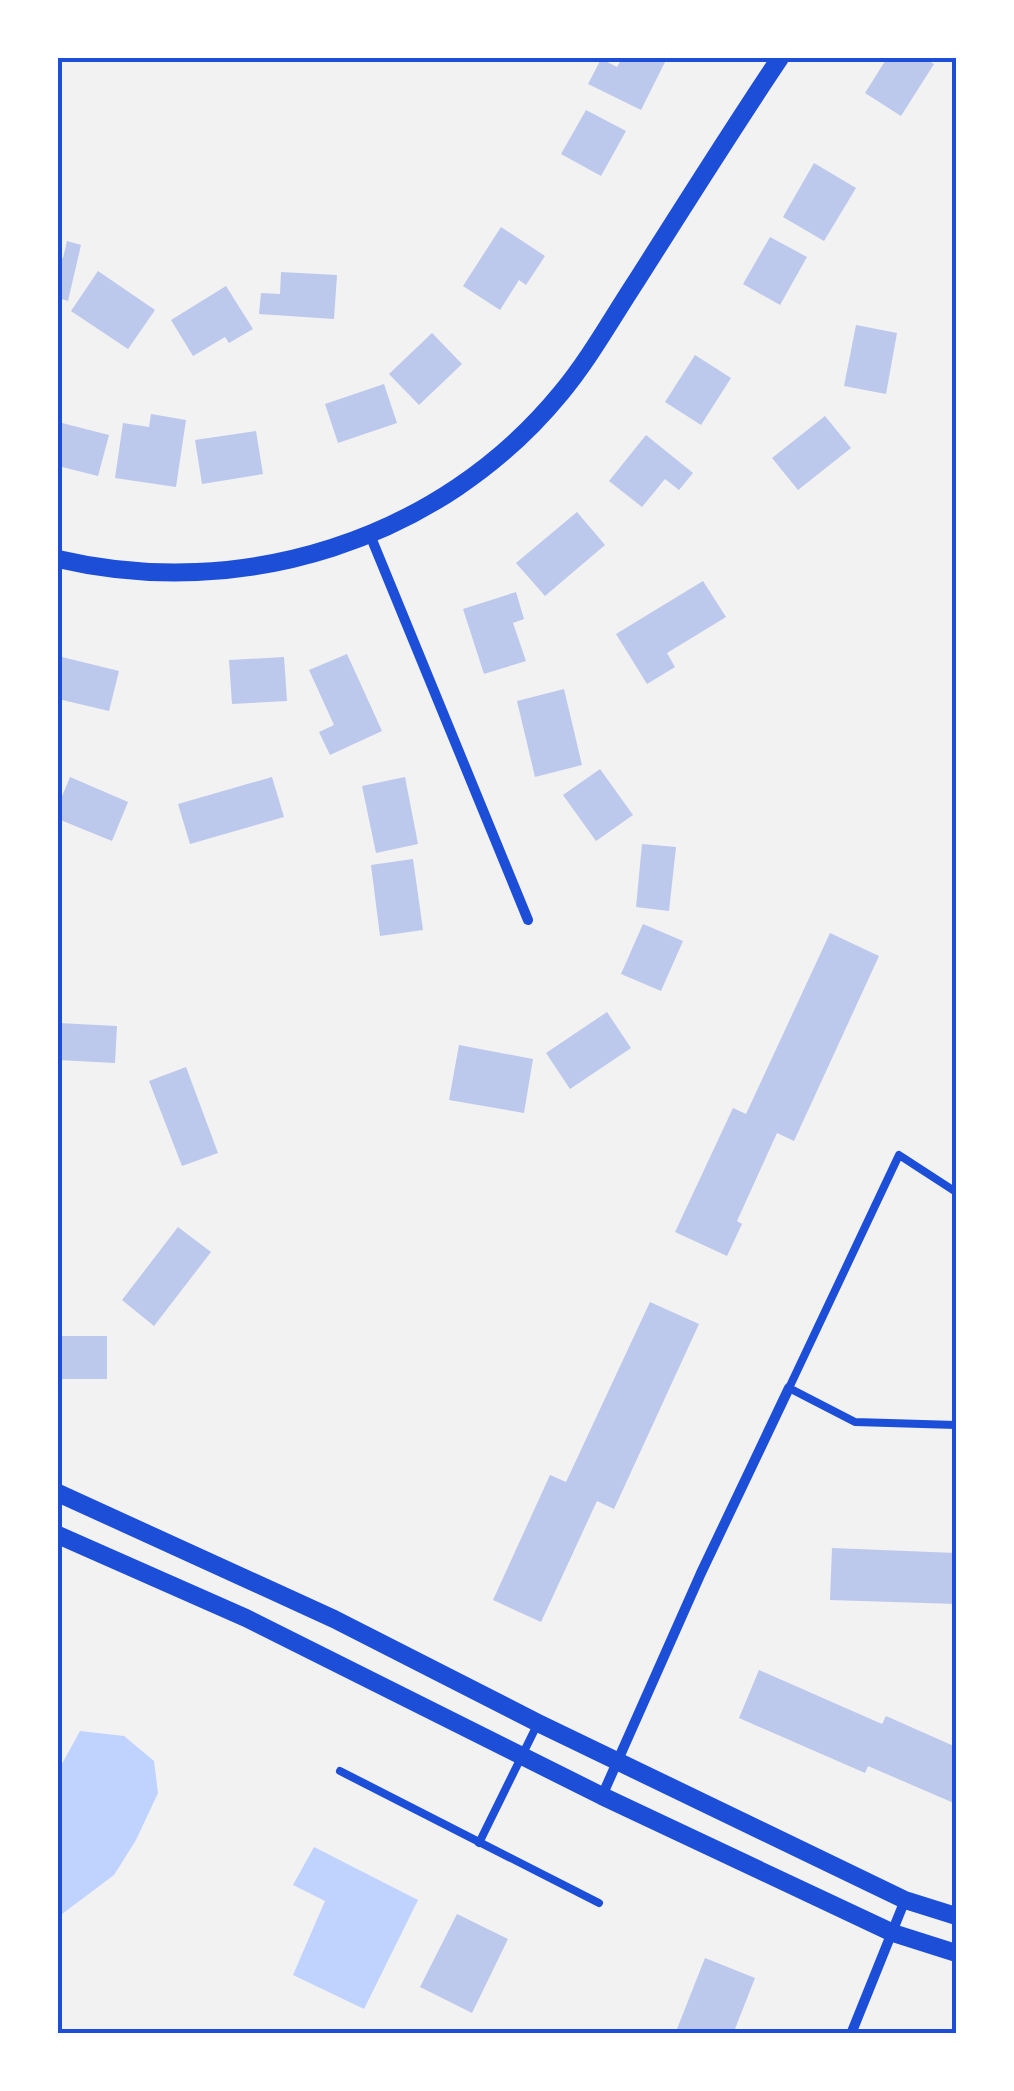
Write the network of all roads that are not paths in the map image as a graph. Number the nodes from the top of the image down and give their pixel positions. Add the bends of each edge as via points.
1 (780, 58) edge
2 (370, 535) junction
3 (58, 559) edge
4 (528, 920) dead end
5 (956, 1192) edge
6 (789, 1388) junction
7 (956, 1425) edge
8 (58, 1493) edge
9 (58, 1536) edge
10 (538, 1722) junction
11 (523, 1757) junction
12 (619, 1761) junction
13 (340, 1771) dead end
14 (602, 1796) junction
15 (479, 1843) junction
16 (906, 1900) junction
17 (599, 1903) dead end
18 (956, 1916) edge
19 (893, 1934) junction
20 (956, 1953) edge
21 (851, 2034) edge

1 - 2 street via 562,393 488,466
2 - 3 street via 298,558 217,572 132,572
2 - 4 street
5 - 6 lane via 899,1155
6 - 7 lane via 855,1422
6 - 12 street
8 - 10 street
9 - 11 street via 246,1618
10 - 11 lane
10 - 12 street
11 - 14 street
11 - 15 lane
12 - 14 street
12 - 16 street
13 - 15 lane
14 - 19 street
15 - 17 lane
16 - 18 street
16 - 19 street
19 - 20 street
19 - 21 street

